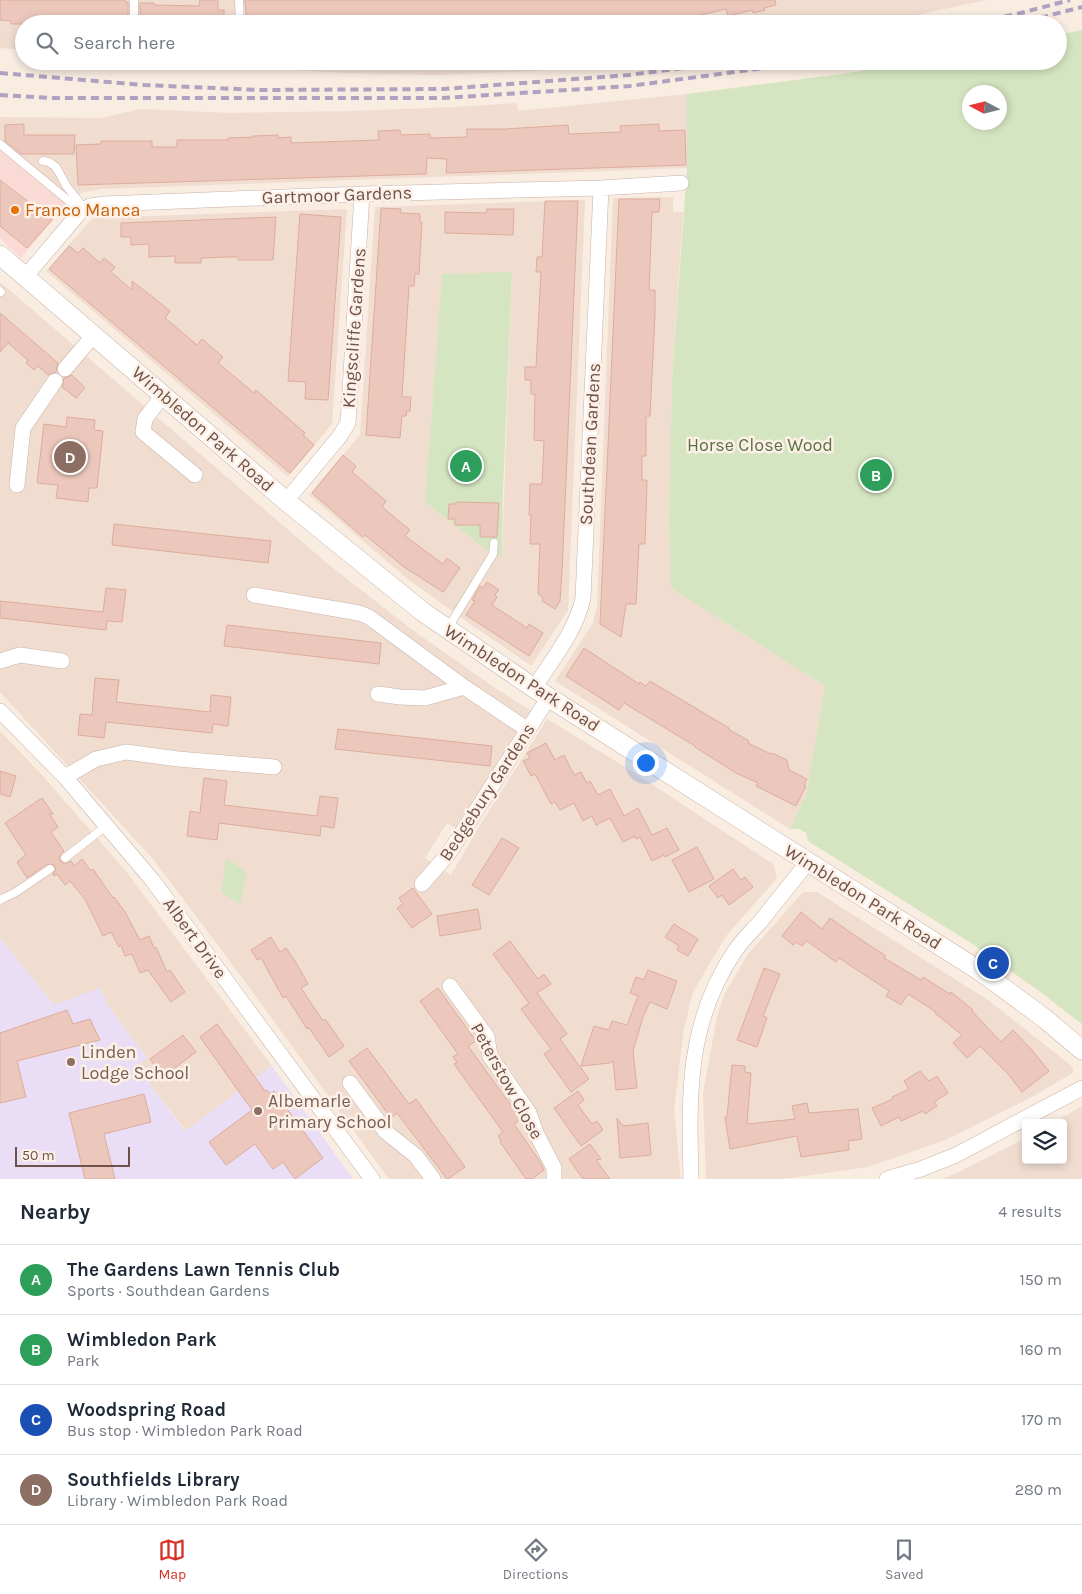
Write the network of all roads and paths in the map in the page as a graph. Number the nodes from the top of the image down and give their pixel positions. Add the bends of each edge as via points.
1 (134, 0) edge
2 (239, 0) edge
3 (134, 15) edge
4 (240, 15) edge
5 (0, 144) edge
6 (43, 161) dead end
7 (681, 183) dead end
8 (601, 188) junction
9 (362, 194) junction
10 (83, 210) junction
11 (0, 255) edge
12 (25, 277) junction
13 (93, 336) junction
14 (65, 370) dead end
15 (55, 381) dead end
16 (163, 395) junction
17 (195, 475) dead end
18 (17, 485) dead end
19 (286, 501) junction
20 (494, 543) dead end
21 (254, 595) dead end
22 (447, 629) junction
23 (62, 661) dead end
24 (0, 662) edge
25 (464, 687) junction
26 (541, 693) junction
27 (378, 694) dead end
28 (0, 711) edge
29 (528, 730) junction
30 (274, 766) dead end
31 (65, 777) junction
32 (106, 826) junction
33 (65, 858) dead end
34 (808, 862) junction
35 (50, 869) dead end
36 (422, 884) dead end
37 (0, 900) edge
38 (450, 986) dead end
39 (1082, 1050) edge
40 (350, 1083) dead end
41 (1082, 1088) edge
42 (372, 1179) edge
43 (433, 1179) edge
44 (554, 1179) edge
45 (691, 1179) edge
46 (887, 1179) edge

1 - 3 lane
2 - 4 lane
5 - 10 lane
6 - 10 lane via 56,167
7 - 8 street, Gartmoor Gardens
8 - 9 street, Gartmoor Gardens
8 - 26 street, Southdean Gardens via 584,598
9 - 10 street, Gartmoor Gardens via 104,204
9 - 19 street, Kingscliffe Gardens via 348,423
10 - 12 street
11 - 12 street, Wimbledon Park Road
12 - 13 street, Wimbledon Park Road
13 - 14 street
13 - 16 street, Wimbledon Park Road
15 - 18 street via 22,428
16 - 17 street via 145,419 143,432
16 - 19 street, Wimbledon Park Road
19 - 22 street, Wimbledon Park Road
20 - 22 lane via 493,554
21 - 25 street via 369,617
22 - 26 street, Wimbledon Park Road
23 - 24 street via 20,655
25 - 27 street via 425,698
25 - 29 street
26 - 29 street, Bedgebury Gardens
26 - 34 street, Wimbledon Park Road
28 - 31 street, Albert Drive
29 - 36 street, Bedgebury Gardens via 449,853
30 - 31 street via 126,752 96,759
31 - 32 street, Albert Drive
32 - 33 lane
32 - 42 street, Albert Drive via 154,881
34 - 39 street, Wimbledon Park Road via 983,973
34 - 45 street via 736,949 703,1015 690,1088
35 - 37 lane
38 - 44 street, Peterstow Close via 486,1037 490,1056 529,1113 554,1168
40 - 43 street via 386,1132 416,1156
41 - 46 street via 956,1155

